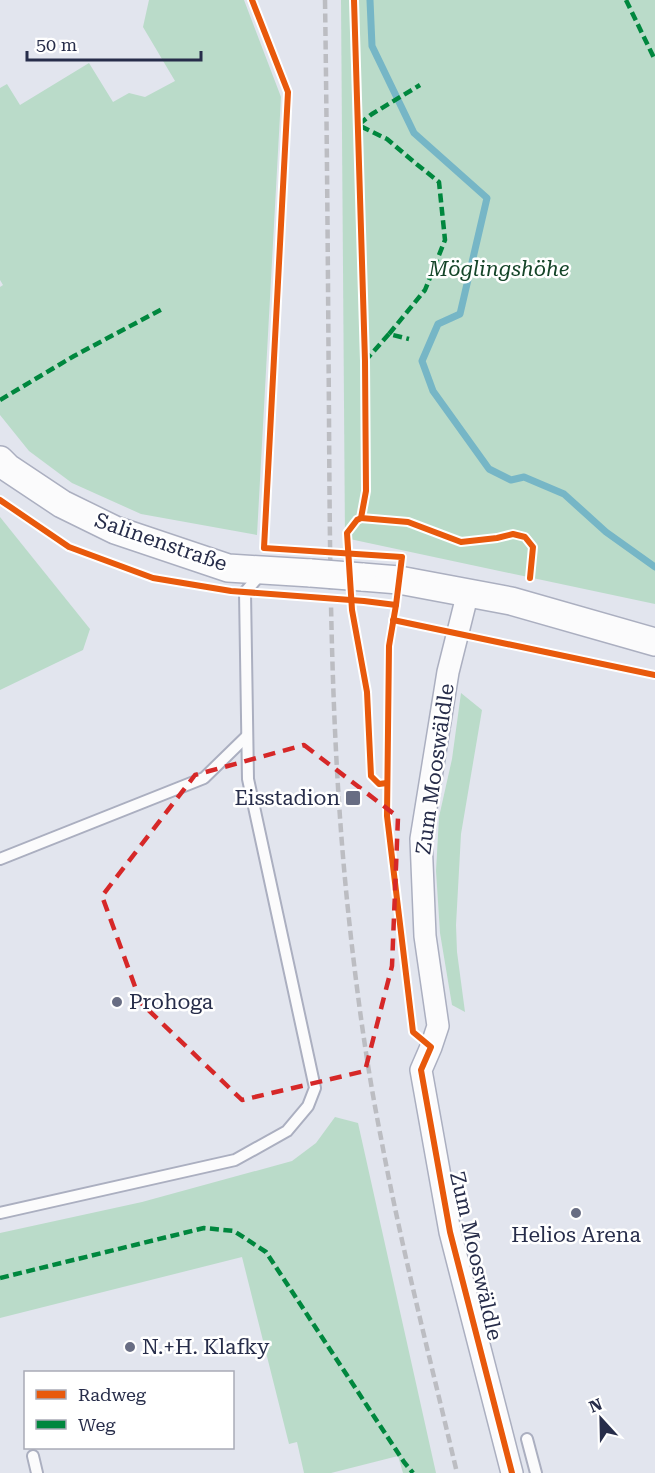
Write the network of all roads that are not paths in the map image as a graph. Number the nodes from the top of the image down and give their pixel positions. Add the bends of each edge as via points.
1 (0, 460) edge
2 (263, 571) junction
3 (468, 592) junction
4 (655, 642) edge
5 (248, 736) junction
6 (0, 859) edge
7 (0, 1213) edge
8 (526, 1439) dead end
9 (33, 1456) dead end
10 (38, 1473) edge
11 (512, 1473) edge
12 (536, 1473) edge

1 - 2 street, Salinenstraße via 62,504 115,530 228,568
2 - 3 street, Salinenstraße, bridge via 362,576
2 - 5 lane via 245,592
3 - 4 street, Salinenstraße
3 - 11 street, Zum Mooswäldle via 448,672 421,839 425,936 438,1026 421,1070 450,1232
5 - 6 lane via 204,778
5 - 7 lane via 248,779 315,1088 308,1106 287,1131 235,1160
8 - 12 lane
9 - 10 lane

